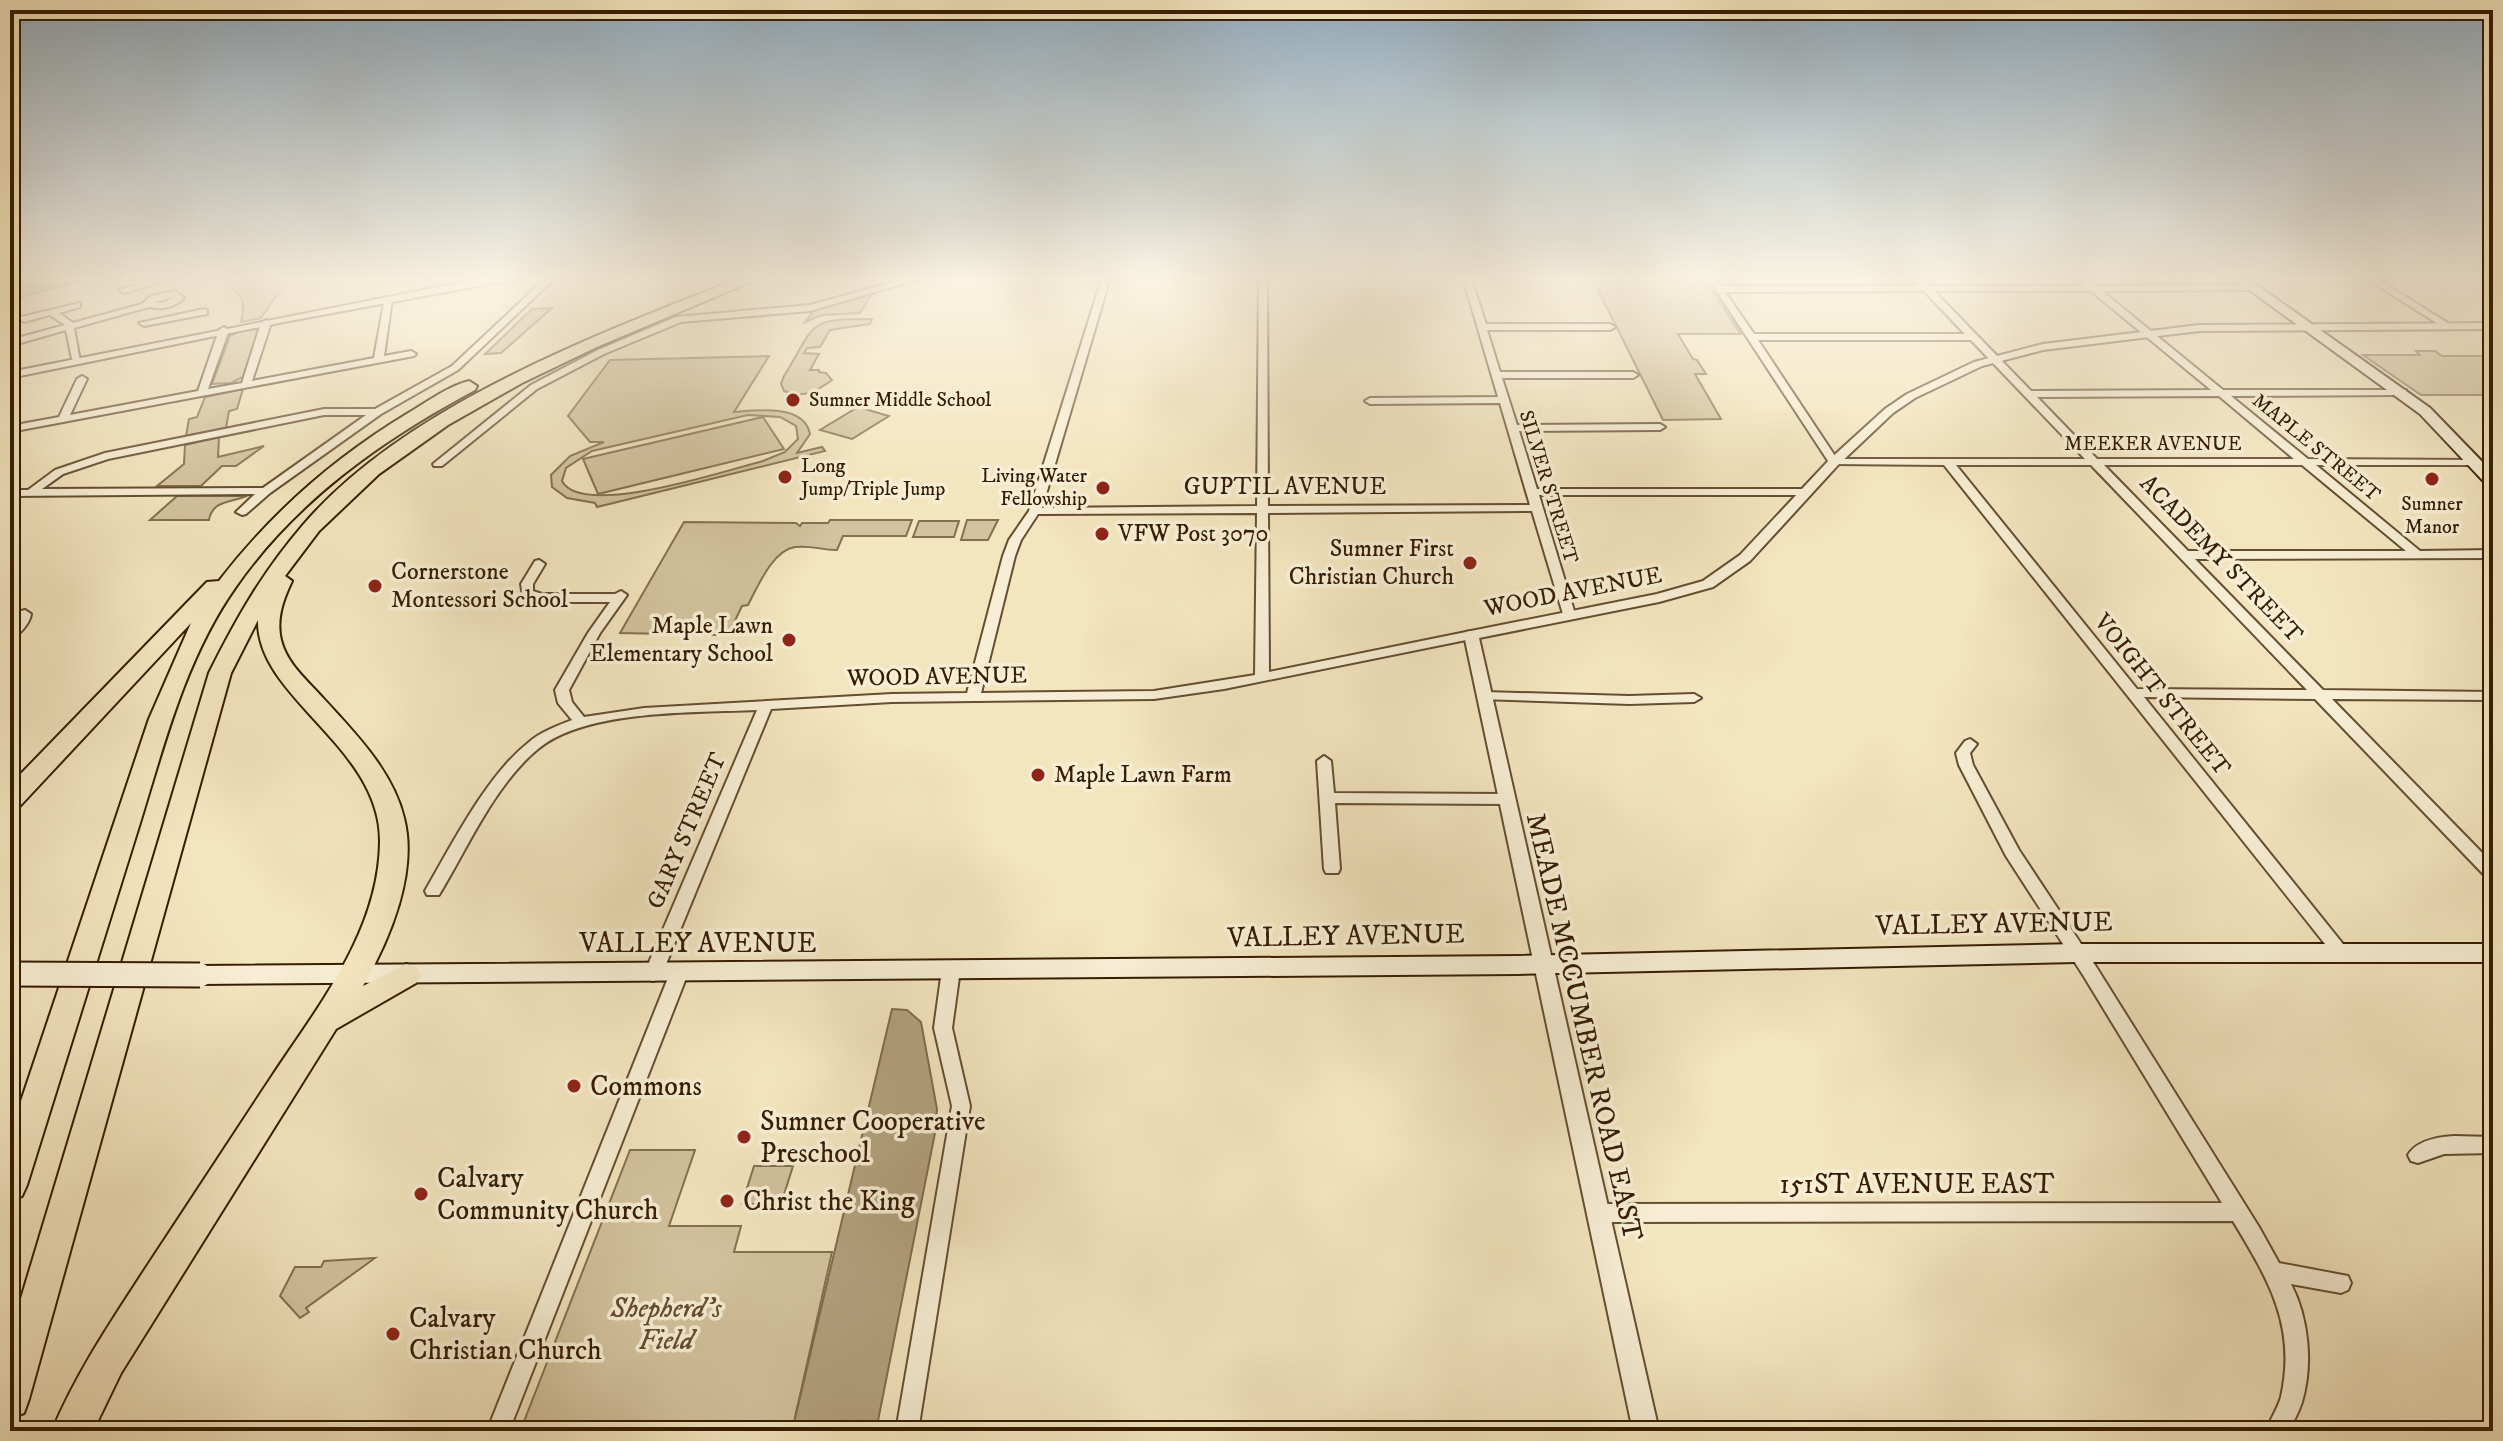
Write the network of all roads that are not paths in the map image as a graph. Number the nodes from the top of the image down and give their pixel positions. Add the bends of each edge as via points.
1 (74, 345) edge
2 (147, 345) edge
3 (219, 345) edge
4 (259, 345) edge
5 (381, 345) edge
6 (479, 345) edge
7 (556, 345) edge
8 (588, 345) edge
9 (617, 345) edge
10 (1086, 345) edge
11 (1263, 345) edge
12 (1486, 345) edge
13 (1756, 345) edge
14 (1981, 345) edge
15 (2055, 345) edge
16 (2163, 345) edge
17 (2335, 345) edge
18 (411, 354) dead end
19 (77, 359) junction
20 (379, 359) junction
21 (1996, 360) junction
22 (10, 375) edge
23 (1495, 375) junction
24 (1633, 375) dead end
25 (82, 379) dead end
26 (246, 384) junction
27 (2402, 392) junction
28 (202, 393) junction
29 (2221, 393) junction
30 (2030, 394) junction
31 (1503, 400) junction
32 (1370, 401) dead end
33 (377, 412) junction
34 (63, 419) junction
35 (1660, 427) dead end
36 (1511, 428) junction
37 (10, 429) edge
38 (1834, 462) junction
39 (2096, 462) junction
40 (2305, 462) junction
41 (2472, 462) junction
42 (1948, 463) junction
43 (438, 464) dead end
44 (374, 469) junction
45 (2493, 482) edge
46 (266, 491) junction
47 (1532, 492) junction
48 (1806, 492) junction
49 (10, 493) edge
50 (30, 493) junction
51 (1536, 508) junction
52 (1263, 510) junction
53 (1035, 511) junction
54 (242, 512) dead end
55 (258, 547) junction
56 (2417, 554) junction
57 (2493, 554) edge
58 (2185, 555) junction
59 (539, 564) dead end
60 (25, 614) dead end
61 (1569, 614) junction
62 (10, 635) edge
63 (1471, 635) junction
64 (1262, 677) junction
65 (2133, 693) junction
66 (2322, 694) junction
67 (1485, 696) junction
68 (2493, 696) edge
69 (973, 698) junction
70 (1694, 698) dead end
71 (765, 707) junction
72 (581, 722) junction
73 (1970, 744) dead end
74 (1324, 761) dead end
75 (1326, 798) junction
76 (1505, 799) junction
77 (10, 801) edge
78 (1332, 869) dead end
79 (2493, 874) edge
80 (433, 891) dead end
81 (2076, 953) junction
82 (2493, 953) edge
83 (2343, 954) junction
84 (1542, 964) junction
85 (951, 970) junction
86 (679, 973) junction
87 (10, 974) edge
88 (653, 974) junction
89 (354, 975) junction
90 (406, 975) junction
91 (322, 1025) junction
92 (2493, 1145) edge
93 (2418, 1155) dead end
94 (10, 1185) edge
95 (2237, 1212) junction
96 (1597, 1213) junction
97 (2274, 1272) junction
98 (2341, 1283) dead end
99 (10, 1399) edge
100 (72, 1431) edge
101 (498, 1431) edge
102 (907, 1431) edge
103 (1646, 1431) edge
104 (2277, 1431) edge

1 - 19 street
2 - 19 street
3 - 28 street
4 - 26 street
5 - 20 street
6 - 33 street via 455,368
7 - 55 highway via 435,405 377,441 298,504
8 - 44 highway via 504,384
9 - 43 street via 534,387
10 - 53 street
11 - 52 street
12 - 23 street, SILVER STREET
13 - 38 street
14 - 21 street, ACADEMY STREET
15 - 21 street, WOOD AVENUE
16 - 29 street, MAPLE STREET
17 - 27 main road
18 - 20 street
19 - 22 street
20 - 26 street
21 - 30 street, ACADEMY STREET
21 - 38 street, WOOD AVENUE via 1911,396
23 - 24 street
23 - 31 street, SILVER STREET
25 - 34 street
26 - 28 street
27 - 29 street
27 - 41 main road
28 - 34 street
29 - 30 street
29 - 40 street, MAPLE STREET
30 - 39 street, ACADEMY STREET
31 - 32 street
31 - 36 street, SILVER STREET
33 - 46 street
33 - 50 street via 324,412 105,456 59,472
34 - 37 street
35 - 36 street
36 - 47 street, SILVER STREET
38 - 42 street, MEEKER AVENUE
38 - 48 street, WOOD AVENUE
39 - 40 street, MEEKER AVENUE
39 - 42 street, MEEKER AVENUE
39 - 58 street, ACADEMY STREET
40 - 41 street, MEEKER AVENUE
40 - 56 street, MAPLE STREET
41 - 45 main road
42 - 65 street, VOIGHT STREET
44 - 89 highway via 301,550 266,621 279,663 359,758 391,815 388,889
44 - 99 highway via 324,513 279,565 251,606 220,673
46 - 50 street
46 - 54 street
47 - 48 street
47 - 51 street, SILVER STREET
48 - 61 street, WOOD AVENUE via 1744,559 1708,584
49 - 50 street
51 - 52 street, GUPTIL AVENUE
51 - 61 street, SILVER STREET
52 - 53 street, GUPTIL AVENUE
52 - 64 street
53 - 69 street via 1009,556
55 - 77 highway via 209,591
55 - 94 highway via 202,622 176,678
56 - 57 street
56 - 58 street
58 - 66 street, ACADEMY STREET
59 - 72 street via 527,593 540,598 619,596 562,690 565,703
60 - 62 street
61 - 63 street, WOOD AVENUE
63 - 64 street, WOOD AVENUE
63 - 67 street, MEADE MCCUMBER ROAD EAST
64 - 69 street, WOOD AVENUE via 1154,695
65 - 66 street
65 - 83 street, VOIGHT STREET
66 - 68 street
66 - 79 street, ACADEMY STREET
67 - 70 street
67 - 76 street, MEADE MCCUMBER ROAD EAST
69 - 71 street, WOOD AVENUE
71 - 72 street, WOOD AVENUE via 644,712
71 - 88 street, GARY STREET
72 - 80 street, WOOD AVENUE via 552,733 510,769
73 - 81 street via 1963,753 1966,765 2012,852
74 - 75 street
75 - 76 street
75 - 78 street
76 - 84 street, MEADE MCCUMBER ROAD EAST
81 - 83 main road, VALLEY AVENUE
81 - 84 main road, VALLEY AVENUE
81 - 95 street
82 - 83 main road, VALLEY AVENUE
84 - 85 main road, VALLEY AVENUE
84 - 96 street, MEADE MCCUMBER ROAD EAST
85 - 86 main road, VALLEY AVENUE
85 - 102 street via 943,1028 961,1106
86 - 88 main road, VALLEY AVENUE
86 - 101 street
87 - 89 main road, VALLEY AVENUE, bridge
88 - 90 main road, VALLEY AVENUE
89 - 90 main road, VALLEY AVENUE
89 - 91 highway
90 - 91 highway
91 - 100 highway via 108,1360
92 - 93 street via 2440,1146
95 - 96 street, 151ST AVENUE EAST
95 - 97 street
96 - 103 street, MEADE MCCUMBER ROAD EAST
97 - 98 street
97 - 104 street via 2297,1341 2295,1385

